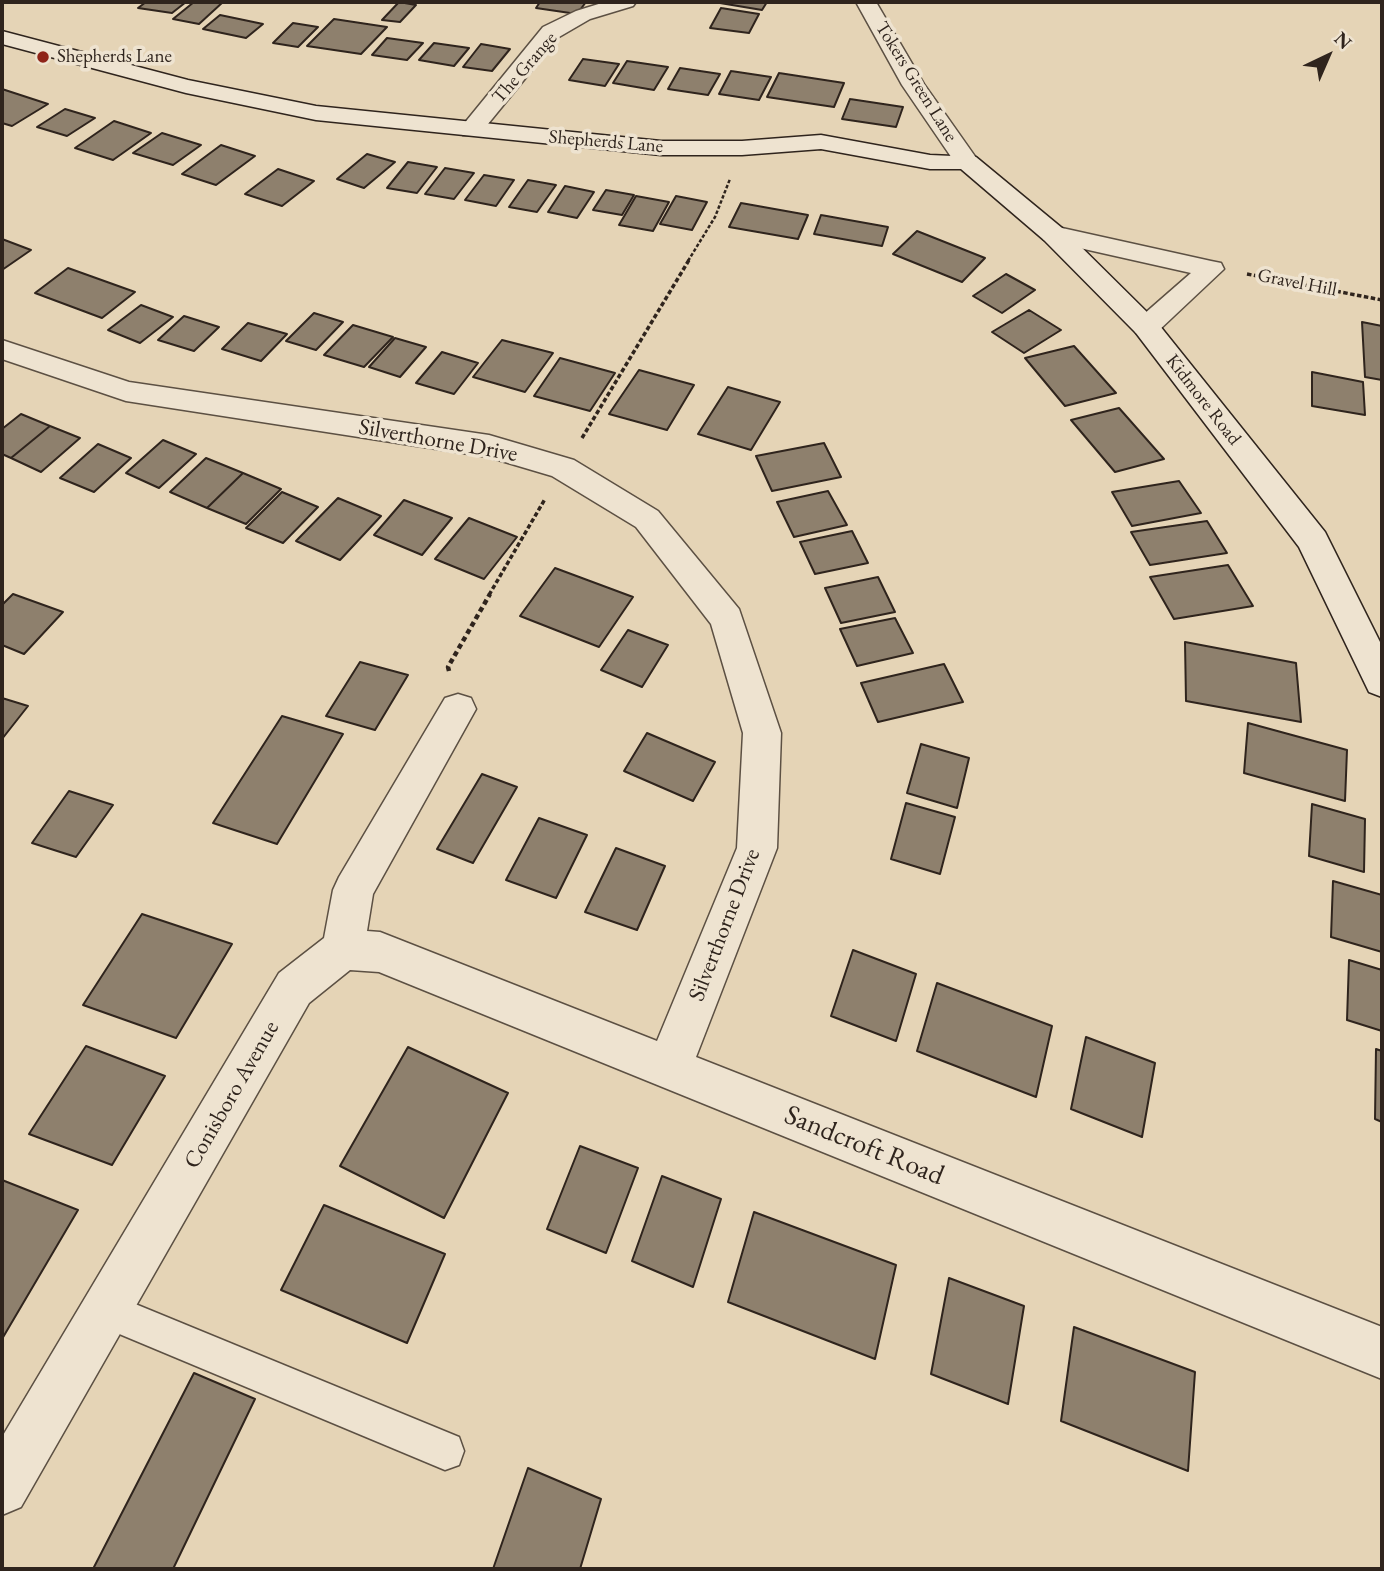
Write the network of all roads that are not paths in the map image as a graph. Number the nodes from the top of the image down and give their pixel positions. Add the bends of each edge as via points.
1 (626, 2) edge
2 (866, 2) edge
3 (2, 37) edge
4 (471, 131) junction
5 (967, 162) junction
6 (1053, 234) junction
7 (1146, 327) junction
8 (2, 349) edge
9 (1382, 682) edge
10 (458, 709) road end
11 (343, 949) junction
12 (669, 1068) junction
13 (106, 1310) junction
14 (1382, 1353) edge
15 (445, 1451) dead end
16 (2, 1488) edge

1 - 4 street, The Grange via 583,15 551,32
2 - 5 street, Tokers Green Lane via 913,85
3 - 4 street, Shepherds Lane via 186,86 316,113
4 - 5 street, Shepherds Lane via 661,148 821,142 930,162
5 - 6 street, Kidmore Road
6 - 7 street, Kidmore Road
6 - 7 street via 1211,269
7 - 9 street, Kidmore Road via 1313,541
8 - 12 street, Silverthorne Drive via 126,391 489,446 563,468 647,519 727,619 762,733 757,848
10 - 11 street via 353,890
11 - 12 street, Sandcroft Road via 380,952
11 - 13 street, Conisboro Avenue via 294,988
12 - 14 street, Sandcroft Road
13 - 15 lane
13 - 16 street, Conisboro Avenue

